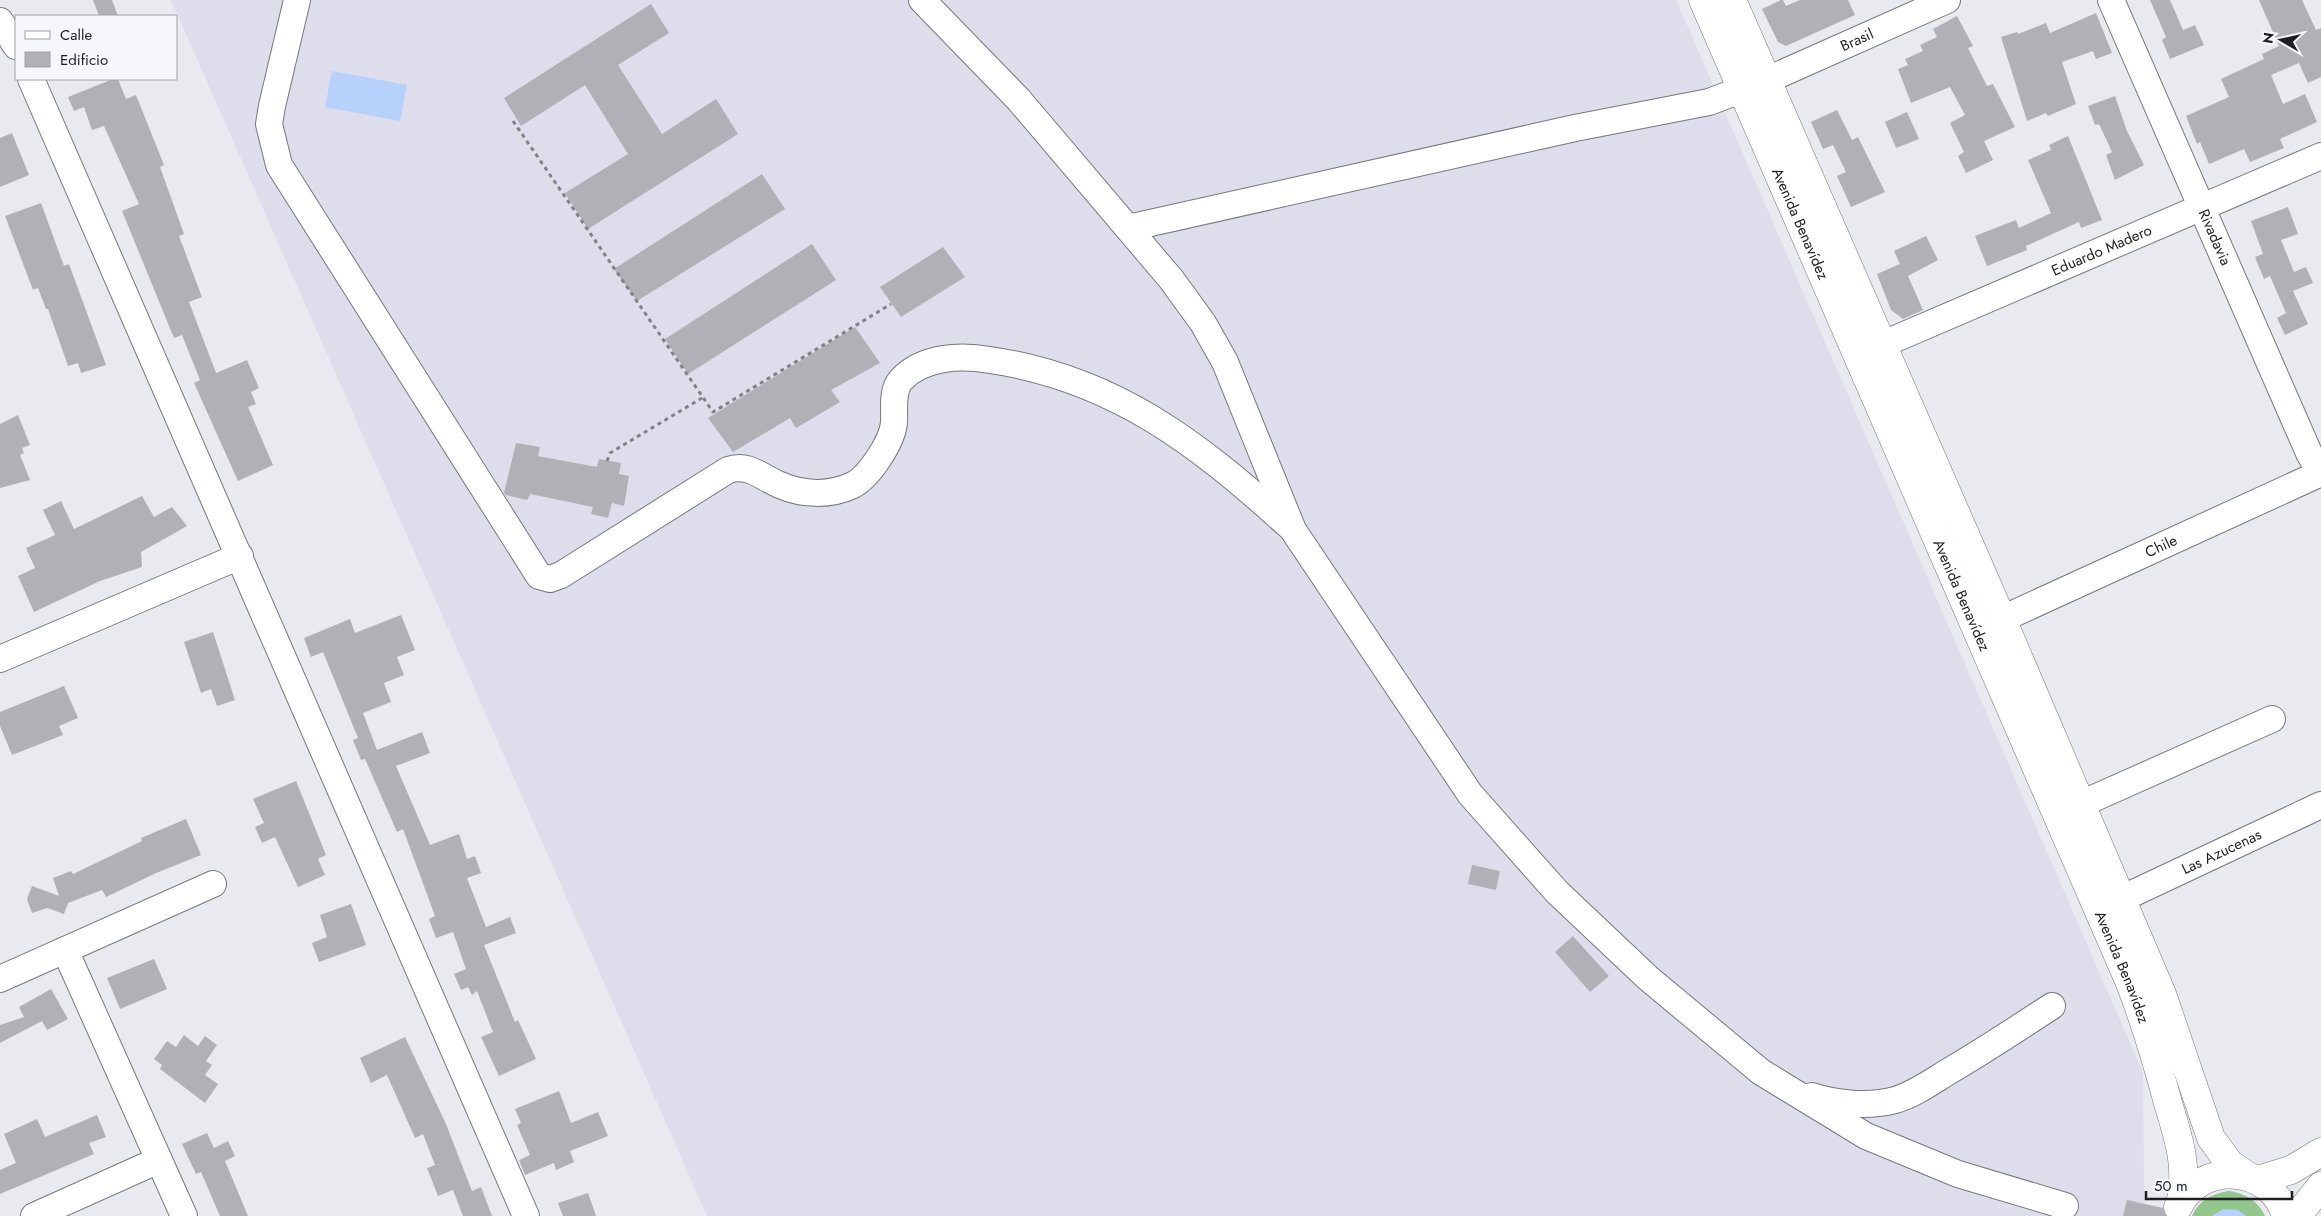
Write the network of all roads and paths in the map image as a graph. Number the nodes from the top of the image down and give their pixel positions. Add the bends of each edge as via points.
1 (297, 0) edge
2 (922, 0) edge
3 (1703, 0) edge
4 (1732, 0) edge
5 (1947, 0) edge
6 (2110, 0) edge
7 (0, 21) edge
8 (15, 44) edge
9 (31, 80) edge
10 (1755, 85) junction
11 (513, 121) dead end
12 (2321, 156) edge
13 (2200, 208) junction
14 (1128, 228) junction
15 (891, 304) dead end
16 (1881, 345) junction
17 (702, 398) junction
18 (607, 461) dead end
19 (2321, 473) edge
20 (1293, 530) junction
21 (240, 556) junction
22 (2002, 619) junction
23 (2, 652) edge
24 (2272, 718) dead end
25 (2081, 804) junction
26 (2321, 805) edge
27 (214, 884) dead end
28 (2121, 898) junction
29 (65, 950) junction
30 (0, 979) edge
31 (2052, 1006) dead end
32 (1790, 1089) junction
33 (2321, 1152) edge
34 (159, 1160) junction
35 (2253, 1178) junction
36 (2321, 1186) edge
37 (2065, 1206) dead end
38 (2178, 1208) edge
39 (34, 1216) edge
40 (184, 1216) edge
41 (526, 1216) edge
42 (2286, 1216) edge
43 (2297, 1216) edge

1 - 20 street via 270,124 279,165 539,576 550,579 561,575 736,467 748,468 780,485 806,493 836,491 855,484 876,463 885,446 894,425 894,397 900,380 920,366 953,357 1014,363 1093,388 1130,405 1240,482
2 - 14 street via 1019,100
3 - 10 main road, Avenida Benavídez
4 - 10 main road, Avenida Benavídez
5 - 10 street, Brasil
6 - 13 street, Rivadavia
7 - 8 street
9 - 21 street
10 - 14 street, Brasil via 1709,102 1575,128
10 - 16 main road, Avenida Benavídez
10 - 38 main road, Avenida Benavídez via 2151,1038 2184,1158 2185,1180
11 - 17 path
12 - 13 street, Eduardo Madero
13 - 16 street, Eduardo Madero
13 - 19 street, Rivadavia via 2309,453
14 - 20 street via 1192,308 1225,362
15 - 17 path via 713,412
16 - 22 main road, Avenida Benavídez
17 - 18 path via 610,452
19 - 22 street, Chile
20 - 32 street via 1470,794 1550,885 1648,978 1761,1072
21 - 23 street
21 - 41 street
22 - 25 main road, Avenida Benavídez
24 - 25 street
25 - 28 main road, Avenida Benavídez
26 - 28 street, Las Azucenas
27 - 29 street
28 - 35 main road, Avenida Benavídez via 2162,994 2211,1138 2230,1164
29 - 30 street
29 - 34 street
31 - 32 street via 1916,1091 1895,1100 1846,1103
32 - 37 street via 1866,1136 1958,1174
33 - 35 main road via 2291,1170
34 - 39 street
34 - 40 street
35 - 38 main road via 2229,1173 2211,1176 2194,1186
35 - 42 main road, Avenida Benavídez via 2280,1201
36 - 43 main road

